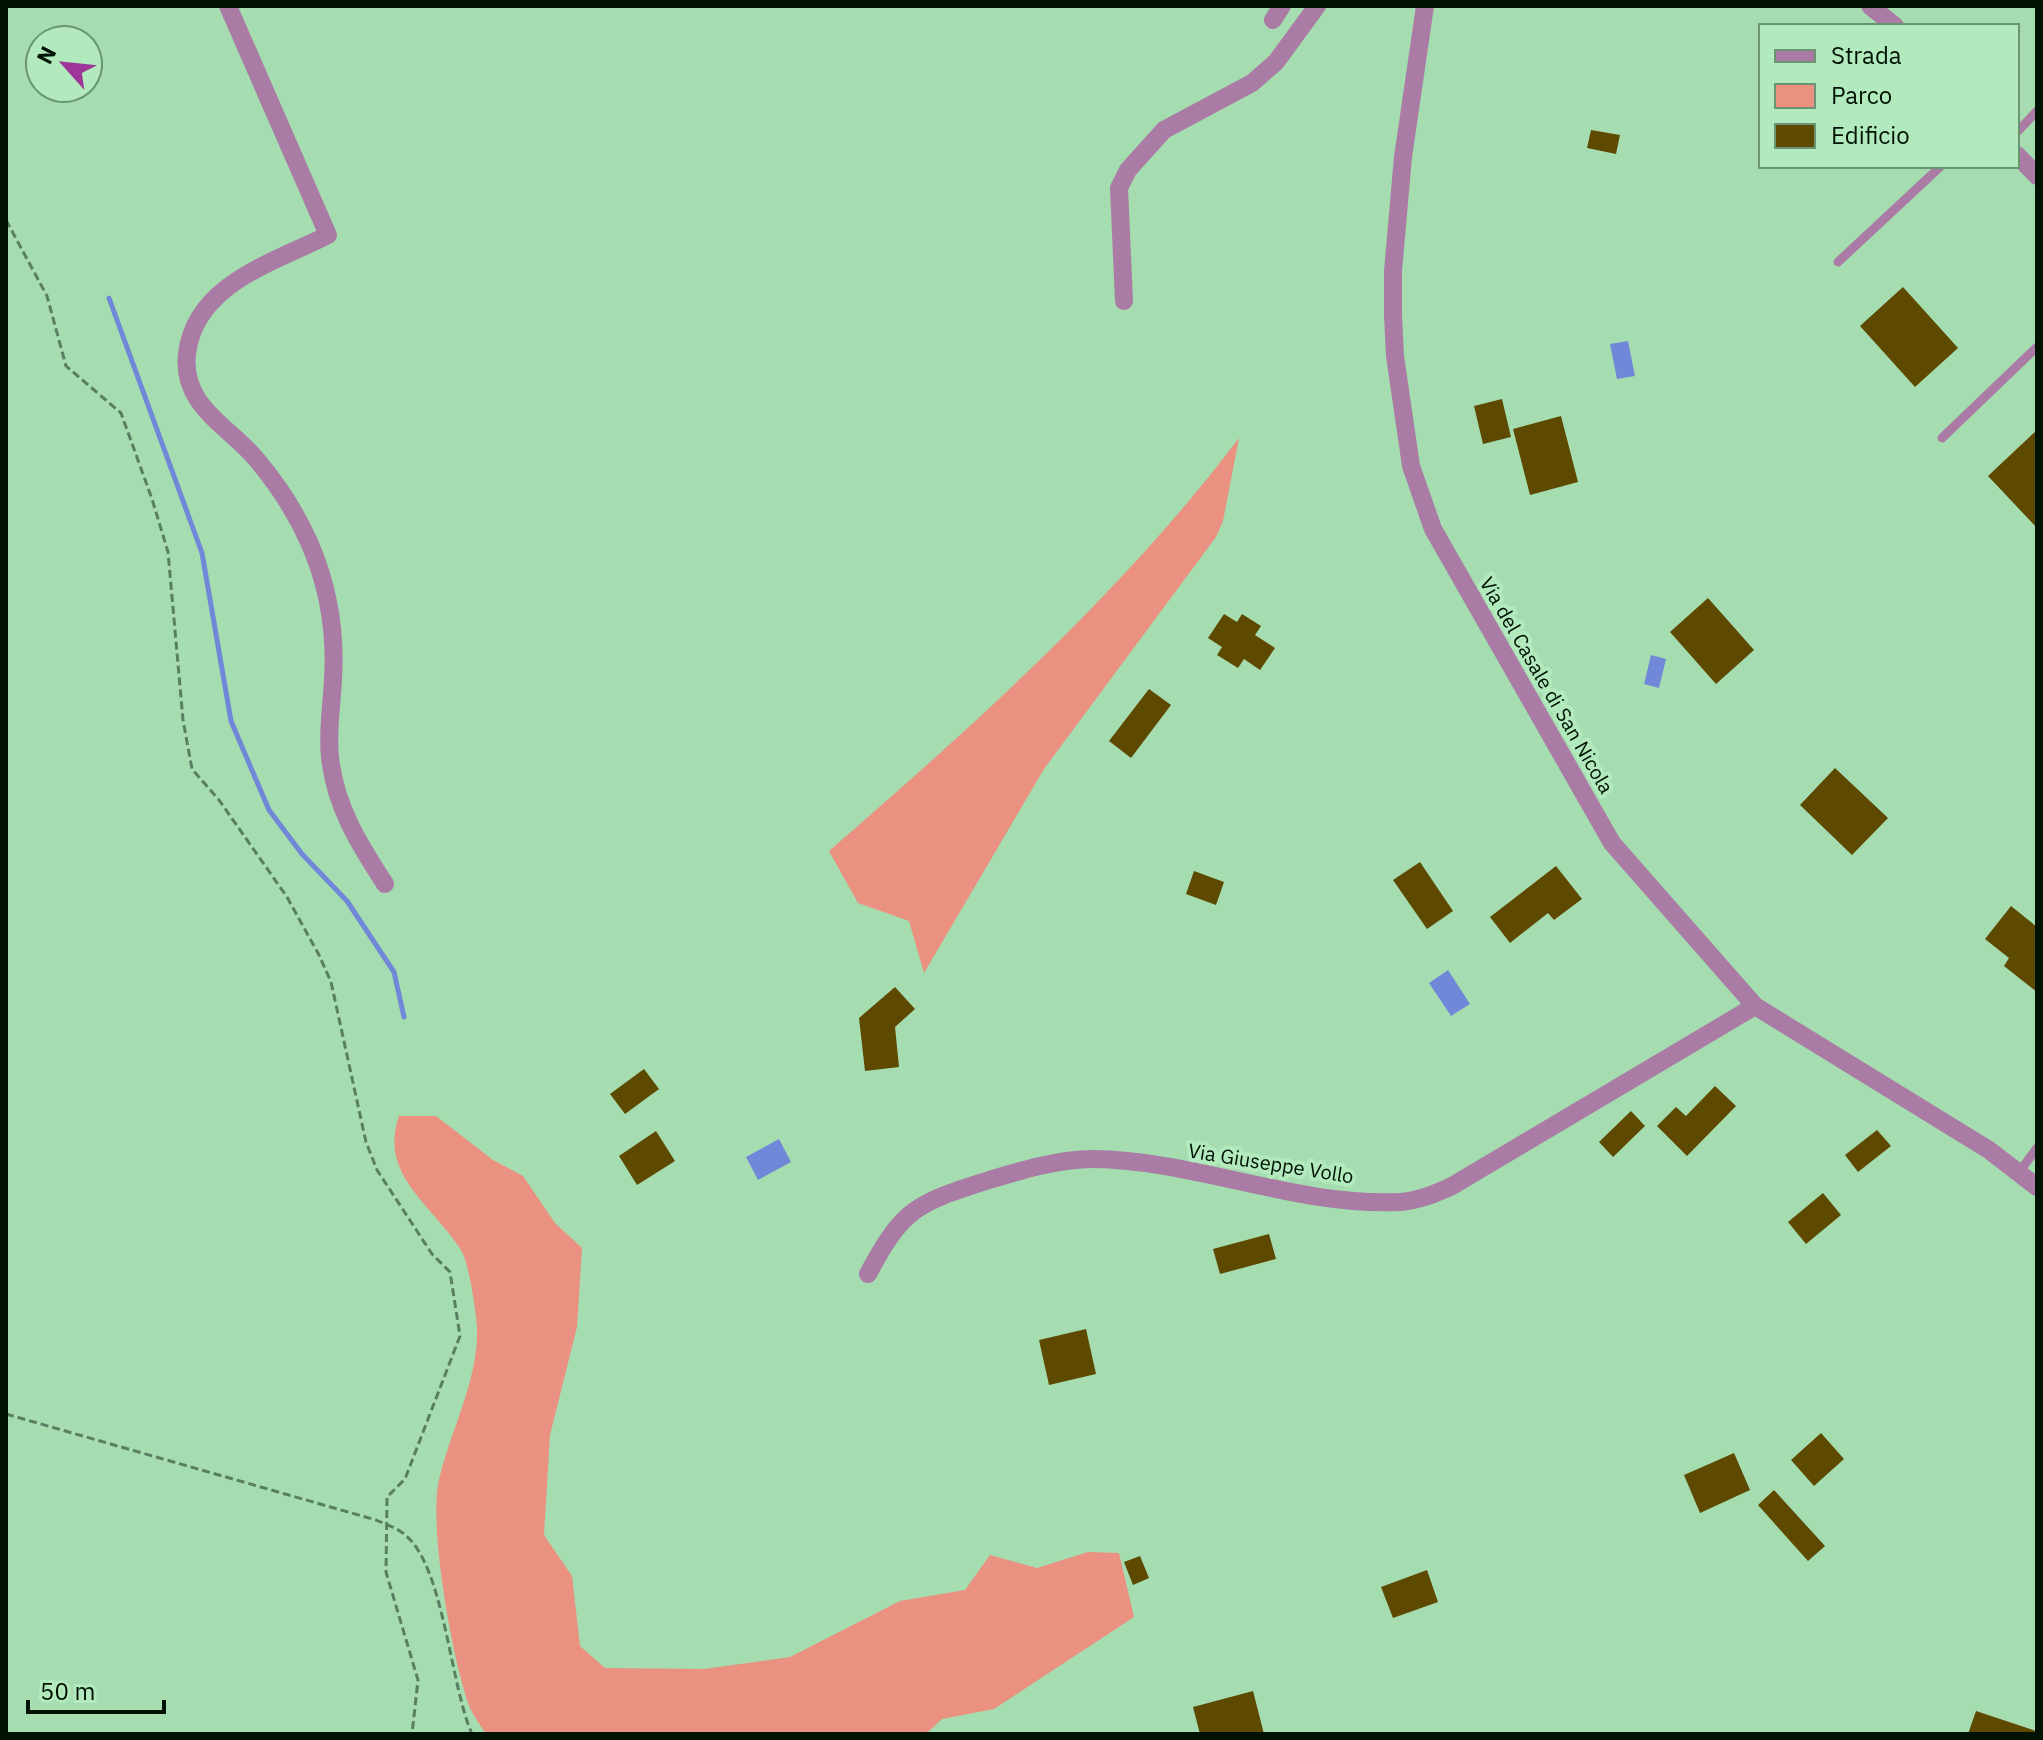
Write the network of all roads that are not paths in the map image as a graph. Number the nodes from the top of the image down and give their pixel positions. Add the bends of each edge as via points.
1 (228, 6) edge
2 (1317, 6) edge
3 (1425, 6) edge
4 (1870, 6) edge
5 (1892, 24) edge
6 (2037, 111) edge
7 (2019, 130) edge
8 (2019, 157) edge
9 (1939, 168) edge
10 (2037, 176) edge
11 (1838, 262) dead end
12 (1124, 301) dead end
13 (2037, 347) edge
14 (1942, 438) dead end
15 (385, 884) dead end
16 (1755, 1006) junction
17 (2037, 1148) edge
18 (2020, 1171) junction
19 (2037, 1187) edge
20 (868, 1274) dead end

1 - 15 street via 328,235 211,299 192,331 187,371 202,407 260,463 311,546 333,630 332,772 346,819
2 - 12 street via 1276,62 1252,83 1164,130 1128,170 1119,188
3 - 16 street, Via del Casale di San Nicola via 1393,271 1395,356 1411,466 1433,529 1612,843
4 - 5 street
6 - 7 lane
8 - 10 street
9 - 11 lane
13 - 14 lane
16 - 18 street, Via del Casale di San Nicola
16 - 20 street, Via Giuseppe Vollo via 1425,1198 1338,1199 1092,1159 1024,1169 924,1203 892,1231
17 - 18 lane
18 - 19 street, Via del Casale di San Nicola

